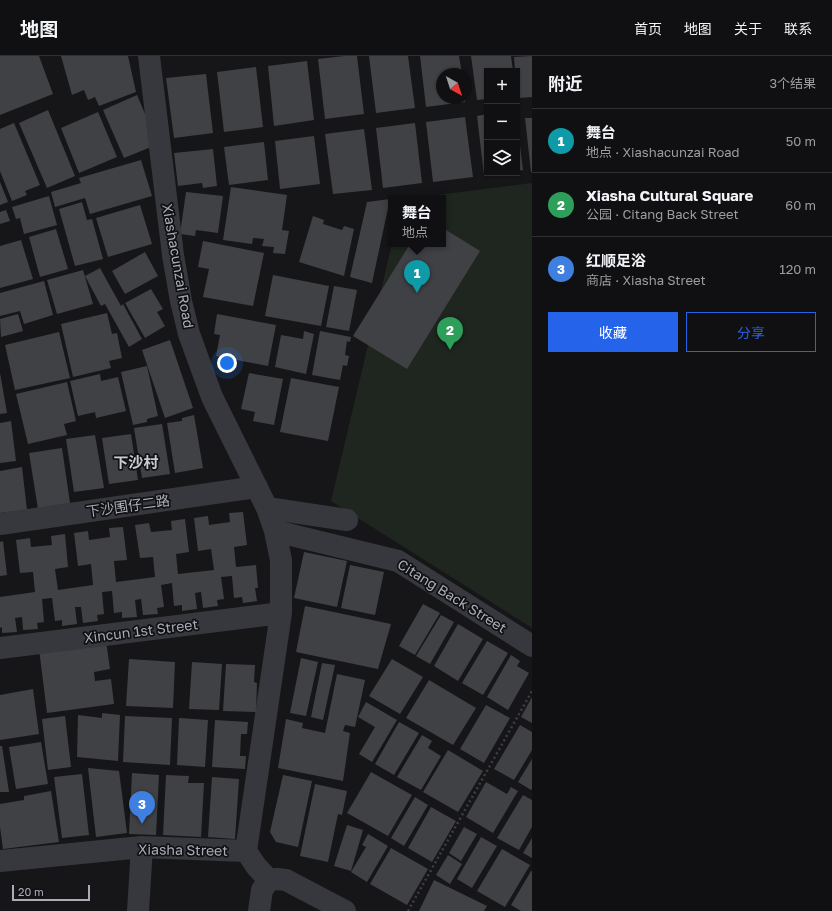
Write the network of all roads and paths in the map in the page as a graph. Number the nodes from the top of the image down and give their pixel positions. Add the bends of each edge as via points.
1 (149, 56) edge
2 (257, 488) junction
3 (267, 508) junction
4 (347, 520) dead end
5 (0, 524) edge
6 (275, 531) junction
7 (281, 613) junction
8 (532, 646) edge
9 (0, 648) edge
10 (532, 691) edge
11 (142, 848) junction
12 (246, 851) junction
13 (0, 861) edge
14 (269, 880) junction
15 (138, 911) edge
16 (259, 911) edge
17 (345, 911) edge
18 (408, 911) edge

1 - 2 street, Xiashacunzai Road via 173,255 182,308 212,397
2 - 3 street, Xiashacunzai Road
2 - 5 street, 下沙围仔二路
3 - 4 street
3 - 6 street, Xiashacunzai Road
6 - 7 street, Xiashacunzai Road via 281,560
6 - 8 street, Citang Back Street via 398,561
7 - 9 street, Xincun 1st Street
7 - 12 street, Xiashacunzai Road
10 - 18 path
11 - 12 street, Xiasha Street
11 - 13 street, Xiasha Street
11 - 15 street
12 - 14 street, Xiasha Street
14 - 16 street via 262,890
14 - 17 street via 286,880

